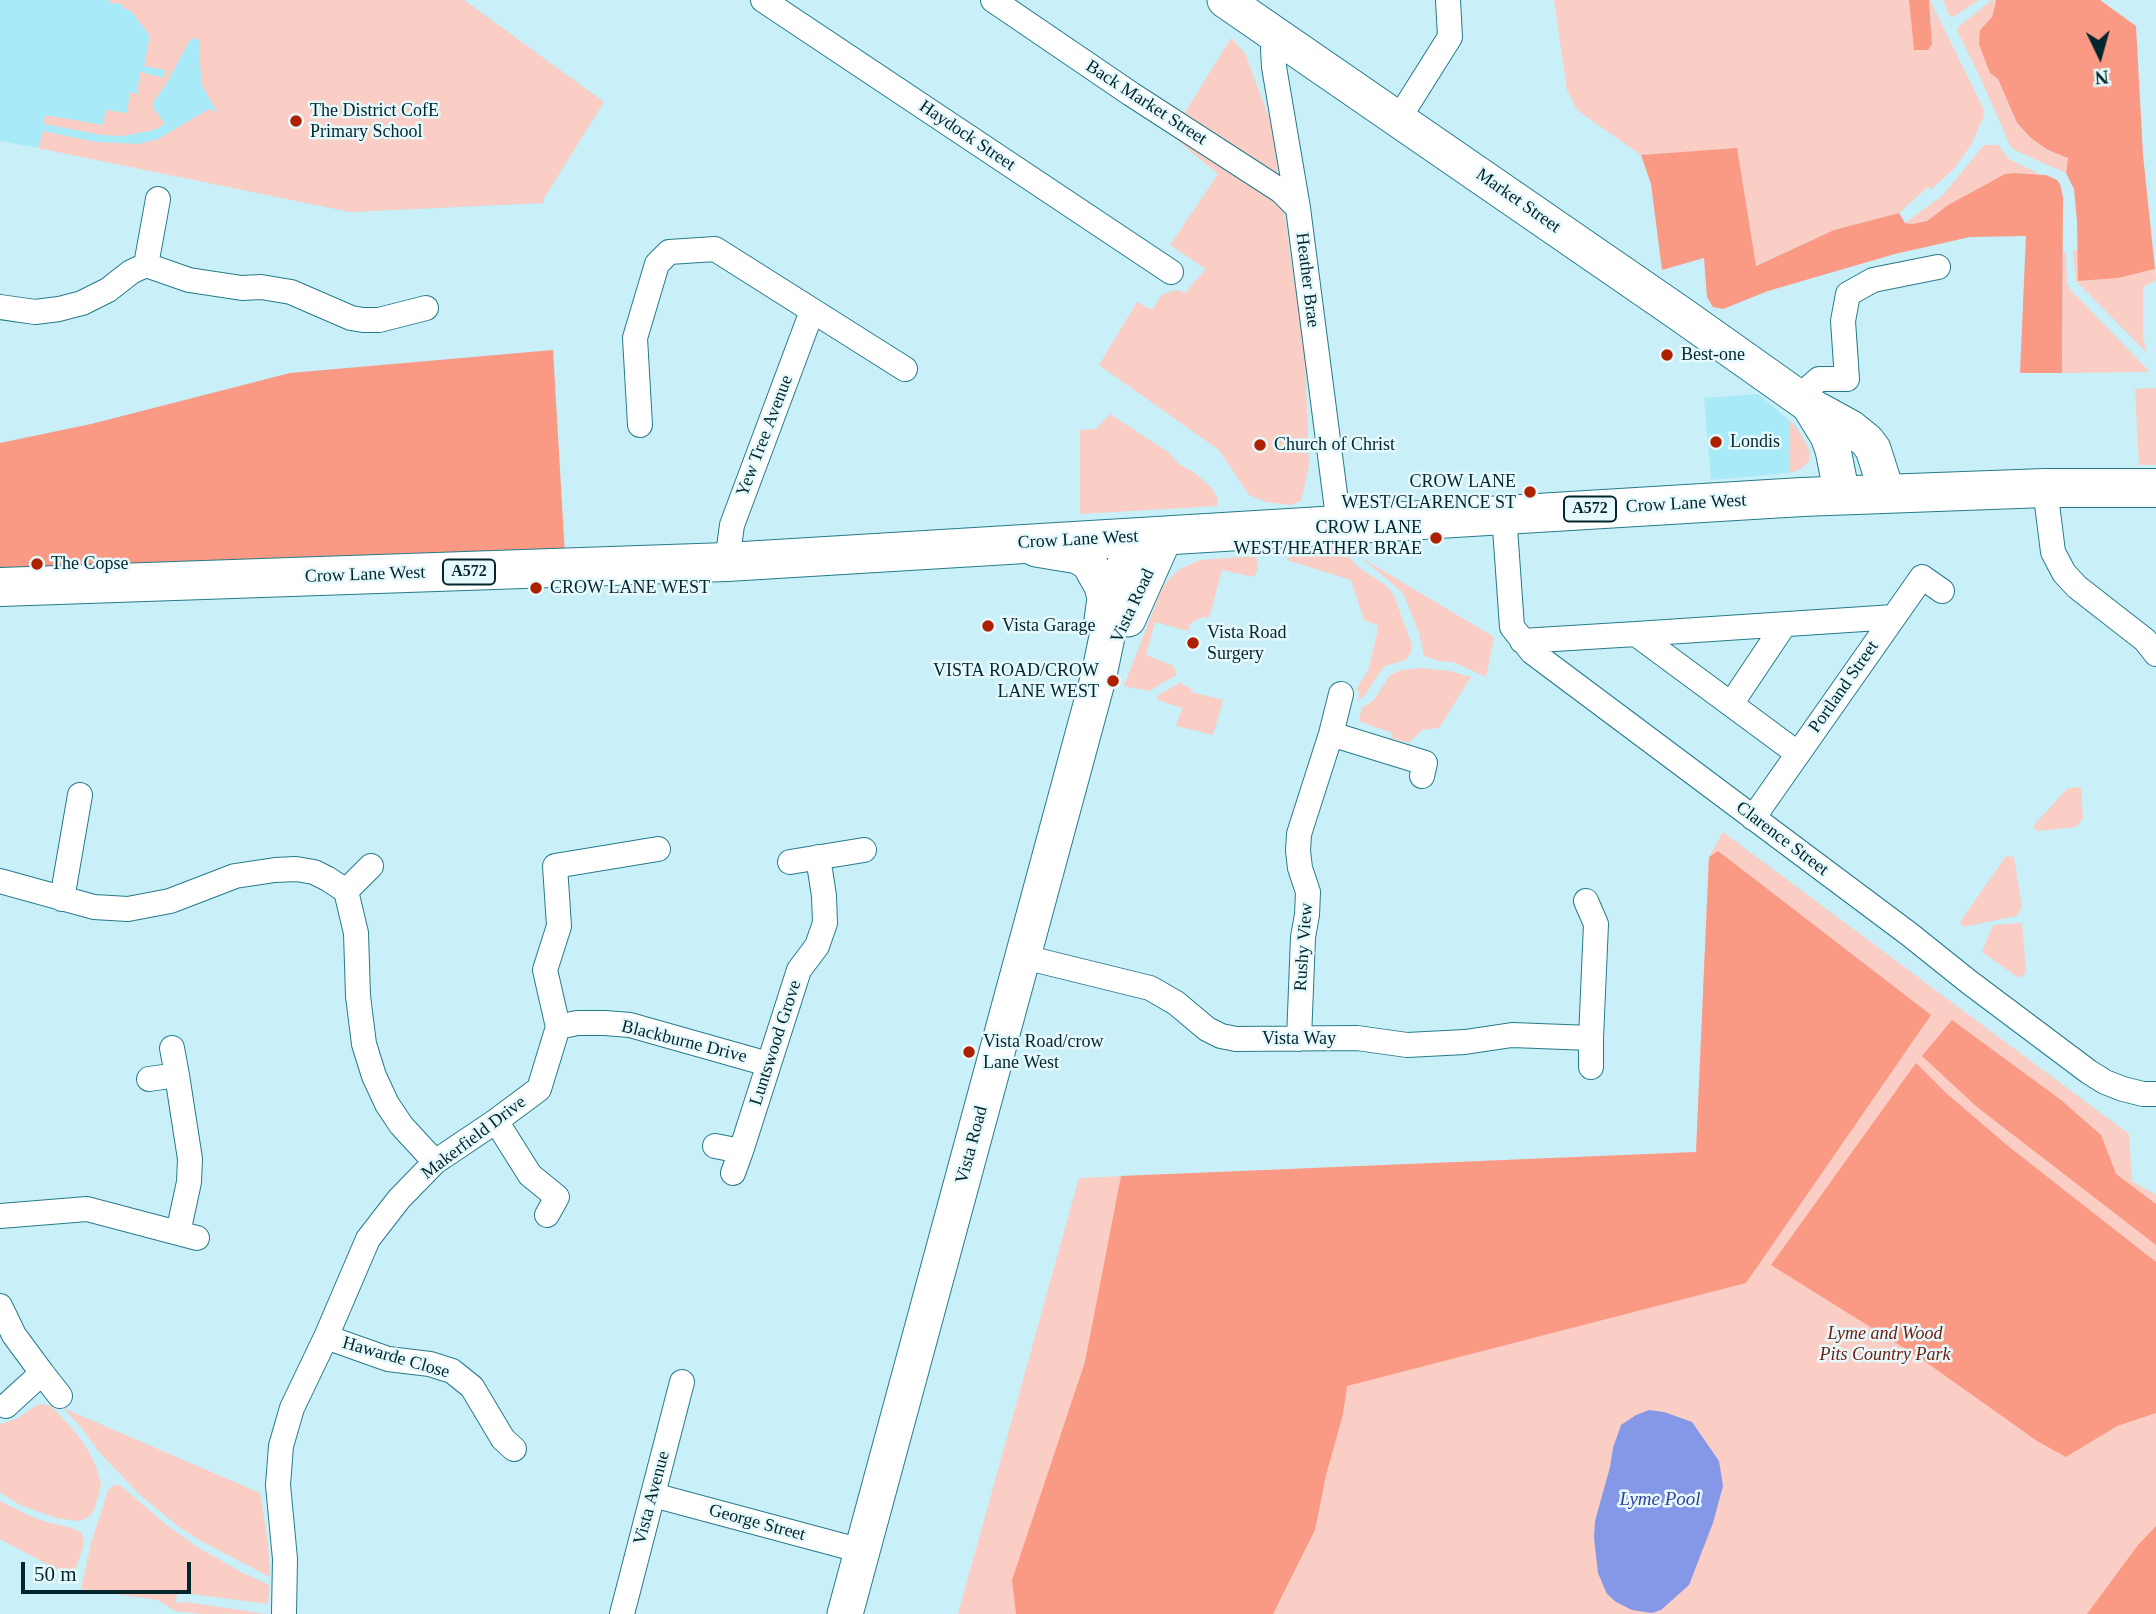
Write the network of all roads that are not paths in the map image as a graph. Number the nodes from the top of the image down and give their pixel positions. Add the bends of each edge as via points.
1 (763, 0) edge
2 (993, 0) edge
3 (1225, 0) edge
4 (1448, 0) edge
5 (1277, 36) junction
6 (1399, 118) junction
7 (158, 199) dead end
8 (1298, 208) junction
9 (146, 265) junction
10 (1938, 267) dead end
11 (1171, 272) dead end
12 (0, 307) edge
13 (430, 308) dead end
14 (812, 311) junction
15 (905, 369) dead end
16 (1805, 402) junction
17 (640, 425) dead end
18 (2045, 488) junction
19 (2156, 488) edge
20 (1887, 493) junction
21 (1842, 495) junction
22 (1504, 514) junction
23 (1339, 525) junction
24 (1149, 536) junction
25 (1008, 544) junction
26 (727, 562) junction
27 (0, 587) edge
28 (1942, 591) dead end
29 (1894, 617) junction
30 (1784, 625) junction
31 (1636, 634) junction
32 (2152, 640) edge
33 (1522, 641) junction
34 (1099, 675) junction
35 (1340, 694) dead end
36 (1731, 704) junction
37 (1331, 734) junction
38 (1797, 753) junction
39 (1426, 762) dead end
40 (80, 795) dead end
41 (1753, 818) junction
42 (658, 849) dead end
43 (864, 850) dead end
44 (818, 857) junction
45 (790, 862) dead end
46 (371, 866) dead end
47 (0, 881) edge
48 (345, 891) junction
49 (62, 899) junction
50 (1585, 900) dead end
51 (1024, 957) junction
52 (558, 1027) junction
53 (1591, 1038) junction
54 (1299, 1039) junction
55 (172, 1048) dead end
56 (768, 1064) junction
57 (1591, 1067) dead end
58 (177, 1075) junction
59 (149, 1079) dead end
60 (2156, 1094) edge
61 (496, 1121) junction
62 (715, 1146) dead end
63 (435, 1162) junction
64 (558, 1198) dead end
65 (0, 1216) edge
66 (0, 1306) edge
67 (326, 1337) junction
68 (42, 1373) junction
69 (682, 1382) dead end
70 (60, 1396) dead end
71 (6, 1406) dead end
72 (514, 1448) dead end
73 (653, 1495) junction
74 (862, 1551) junction
75 (284, 1614) edge
76 (622, 1614) edge
77 (845, 1614) edge

1 - 11 street, Haydock Street
2 - 8 street, Back Market Street via 1281,191
3 - 5 main road, Market Street
4 - 6 street via 1450,37
5 - 6 main road, Market Street
5 - 8 street, Heather Brae via 1274,67
6 - 16 main road, Market Street
7 - 9 street
8 - 23 street, Heather Brae
9 - 12 street via 82,303 35,312
9 - 13 street via 189,280 291,292 363,320
10 - 16 street via 1873,280 1848,294 1843,321 1847,379 1819,379
14 - 15 street
14 - 17 street via 716,249 669,252 657,264 635,338
14 - 26 street, Yew Tree Avenue via 732,526
16 - 20 main road, Market Street via 1867,441
16 - 21 main road, Market Street via 1828,436
18 - 19 main road, Crow Lane West / A572
18 - 20 main road, Crow Lane West / A572
18 - 32 street via 2053,552 2064,573
20 - 21 main road, Crow Lane West / A572
21 - 22 main road, Crow Lane West / A572
22 - 23 main road, Crow Lane West / A572
22 - 33 street, Clarence Street via 1512,627
23 - 24 main road, Crow Lane West / A572
24 - 25 main road, Crow Lane West / A572
24 - 34 main road, Vista Road via 1118,584
25 - 26 main road, Crow Lane West / A572
25 - 34 main road via 1078,556 1089,563 1105,598 1097,642
26 - 27 main road, Crow Lane West / A572
28 - 29 street, Portland Street via 1922,578
29 - 30 street
29 - 38 street, Portland Street
30 - 31 street
30 - 36 street
31 - 33 street
31 - 36 street
33 - 41 street, Clarence Street
34 - 51 main road, Vista Road
35 - 37 street, Rushy View
36 - 38 street
37 - 39 street
37 - 54 street, Rushy View via 1299,834 1300,868 1308,892
38 - 41 street, Portland Street
40 - 49 street
41 - 60 street, Clarence Street via 2088,1072 2123,1089
42 - 52 street, Makerfield Drive via 555,866 559,926 545,970
43 - 44 street
44 - 45 street
44 - 56 street, Luntswood Grove via 825,923 817,946 799,970
46 - 48 street
47 - 49 street
48 - 49 street via 314,872 296,869 235,876 141,908 94,907
48 - 63 street via 356,933 364,1044 374,1076 401,1125
50 - 53 street via 1596,924
51 - 54 street, Vista Way via 1150,988 1221,1036
51 - 74 main road, Vista Road
52 - 56 street, Blackburne Drive via 630,1025
52 - 61 street, Makerfield Drive via 539,1089
53 - 54 street, Vista Way via 1512,1035 1407,1045 1357,1038
53 - 57 street
55 - 58 street
56 - 62 street, Luntswood Grove via 737,1162
58 - 59 street
58 - 65 street via 190,1159 188,1236 87,1209
61 - 63 street, Makerfield Drive
61 - 64 street via 530,1175
63 - 67 street, Makerfield Drive via 368,1239
66 - 68 street via 14,1335
67 - 72 street, Hawarde Close via 388,1359 452,1371 472,1387 503,1439
67 - 75 street, Makerfield Drive via 292,1408 281,1446 278,1485 285,1559
68 - 70 street
68 - 71 street
69 - 73 street, Vista Avenue
73 - 74 street, George Street
73 - 76 street, Vista Avenue
74 - 77 main road, Vista Road

